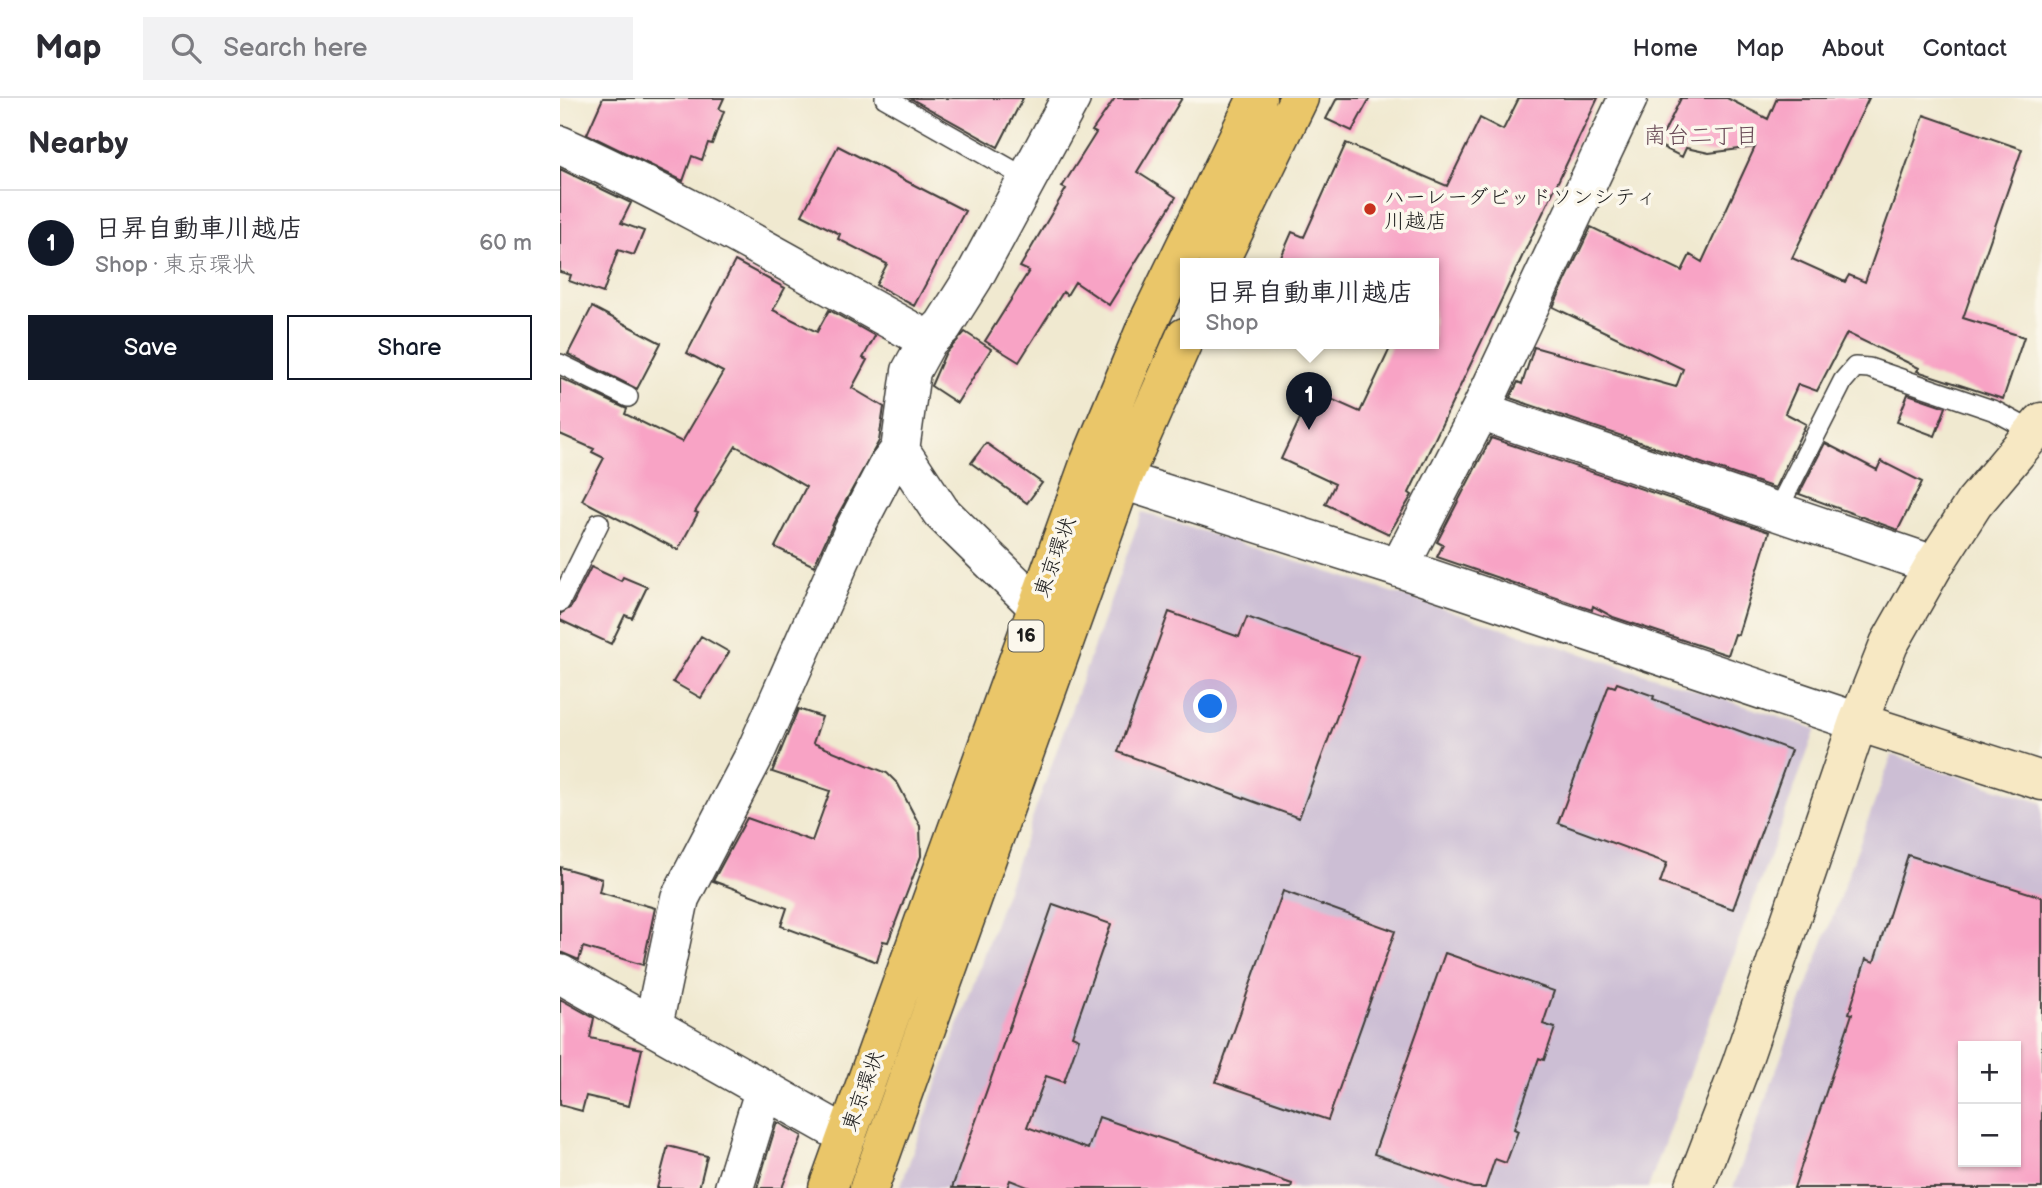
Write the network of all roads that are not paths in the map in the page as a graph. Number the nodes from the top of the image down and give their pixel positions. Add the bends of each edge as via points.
1 (886, 98) edge
2 (1071, 98) edge
3 (1257, 98) edge
4 (1299, 98) edge
5 (1628, 98) edge
6 (560, 145) edge
7 (1026, 178) junction
8 (1221, 258) edge
9 (928, 340) junction
10 (1180, 348) edge
11 (560, 364) edge
12 (628, 397) dead end
13 (1480, 411) junction
14 (2037, 426) edge
15 (900, 450) junction
16 (1122, 480) junction
17 (1777, 511) junction
18 (599, 523) dead end
19 (1934, 565) junction
20 (1399, 568) junction
21 (560, 602) edge
22 (1037, 606) junction
23 (1858, 722) junction
24 (2042, 781) edge
25 (560, 974) edge
26 (653, 1026) junction
27 (764, 1091) junction
28 (847, 1136) junction
29 (734, 1188) edge
30 (828, 1188) edge
31 (869, 1188) edge
32 (1694, 1188) edge

1 - 7 lane
2 - 7 street
3 - 22 highway, 東京環状 / 16 via 1146,326
4 - 8 highway
5 - 13 street
6 - 9 street via 730,229
7 - 9 street via 974,277 943,326
9 - 15 street via 911,371
10 - 16 highway, 東京環状 / 16
11 - 12 lane
13 - 17 street
13 - 20 street
14 - 17 lane via 1855,367 1848,372
14 - 19 street via 1974,503
15 - 22 street via 941,512
15 - 26 street via 853,532 753,758 680,898
16 - 20 street
16 - 31 highway, 東京環状 / 16
17 - 19 street
18 - 21 lane
19 - 23 street via 1889,644
20 - 23 street
22 - 28 highway, 東京環状 / 16
23 - 24 street
23 - 32 street via 1741,1065
25 - 26 street
26 - 27 street
27 - 28 street
27 - 29 street
28 - 30 highway, 東京環状 / 16

